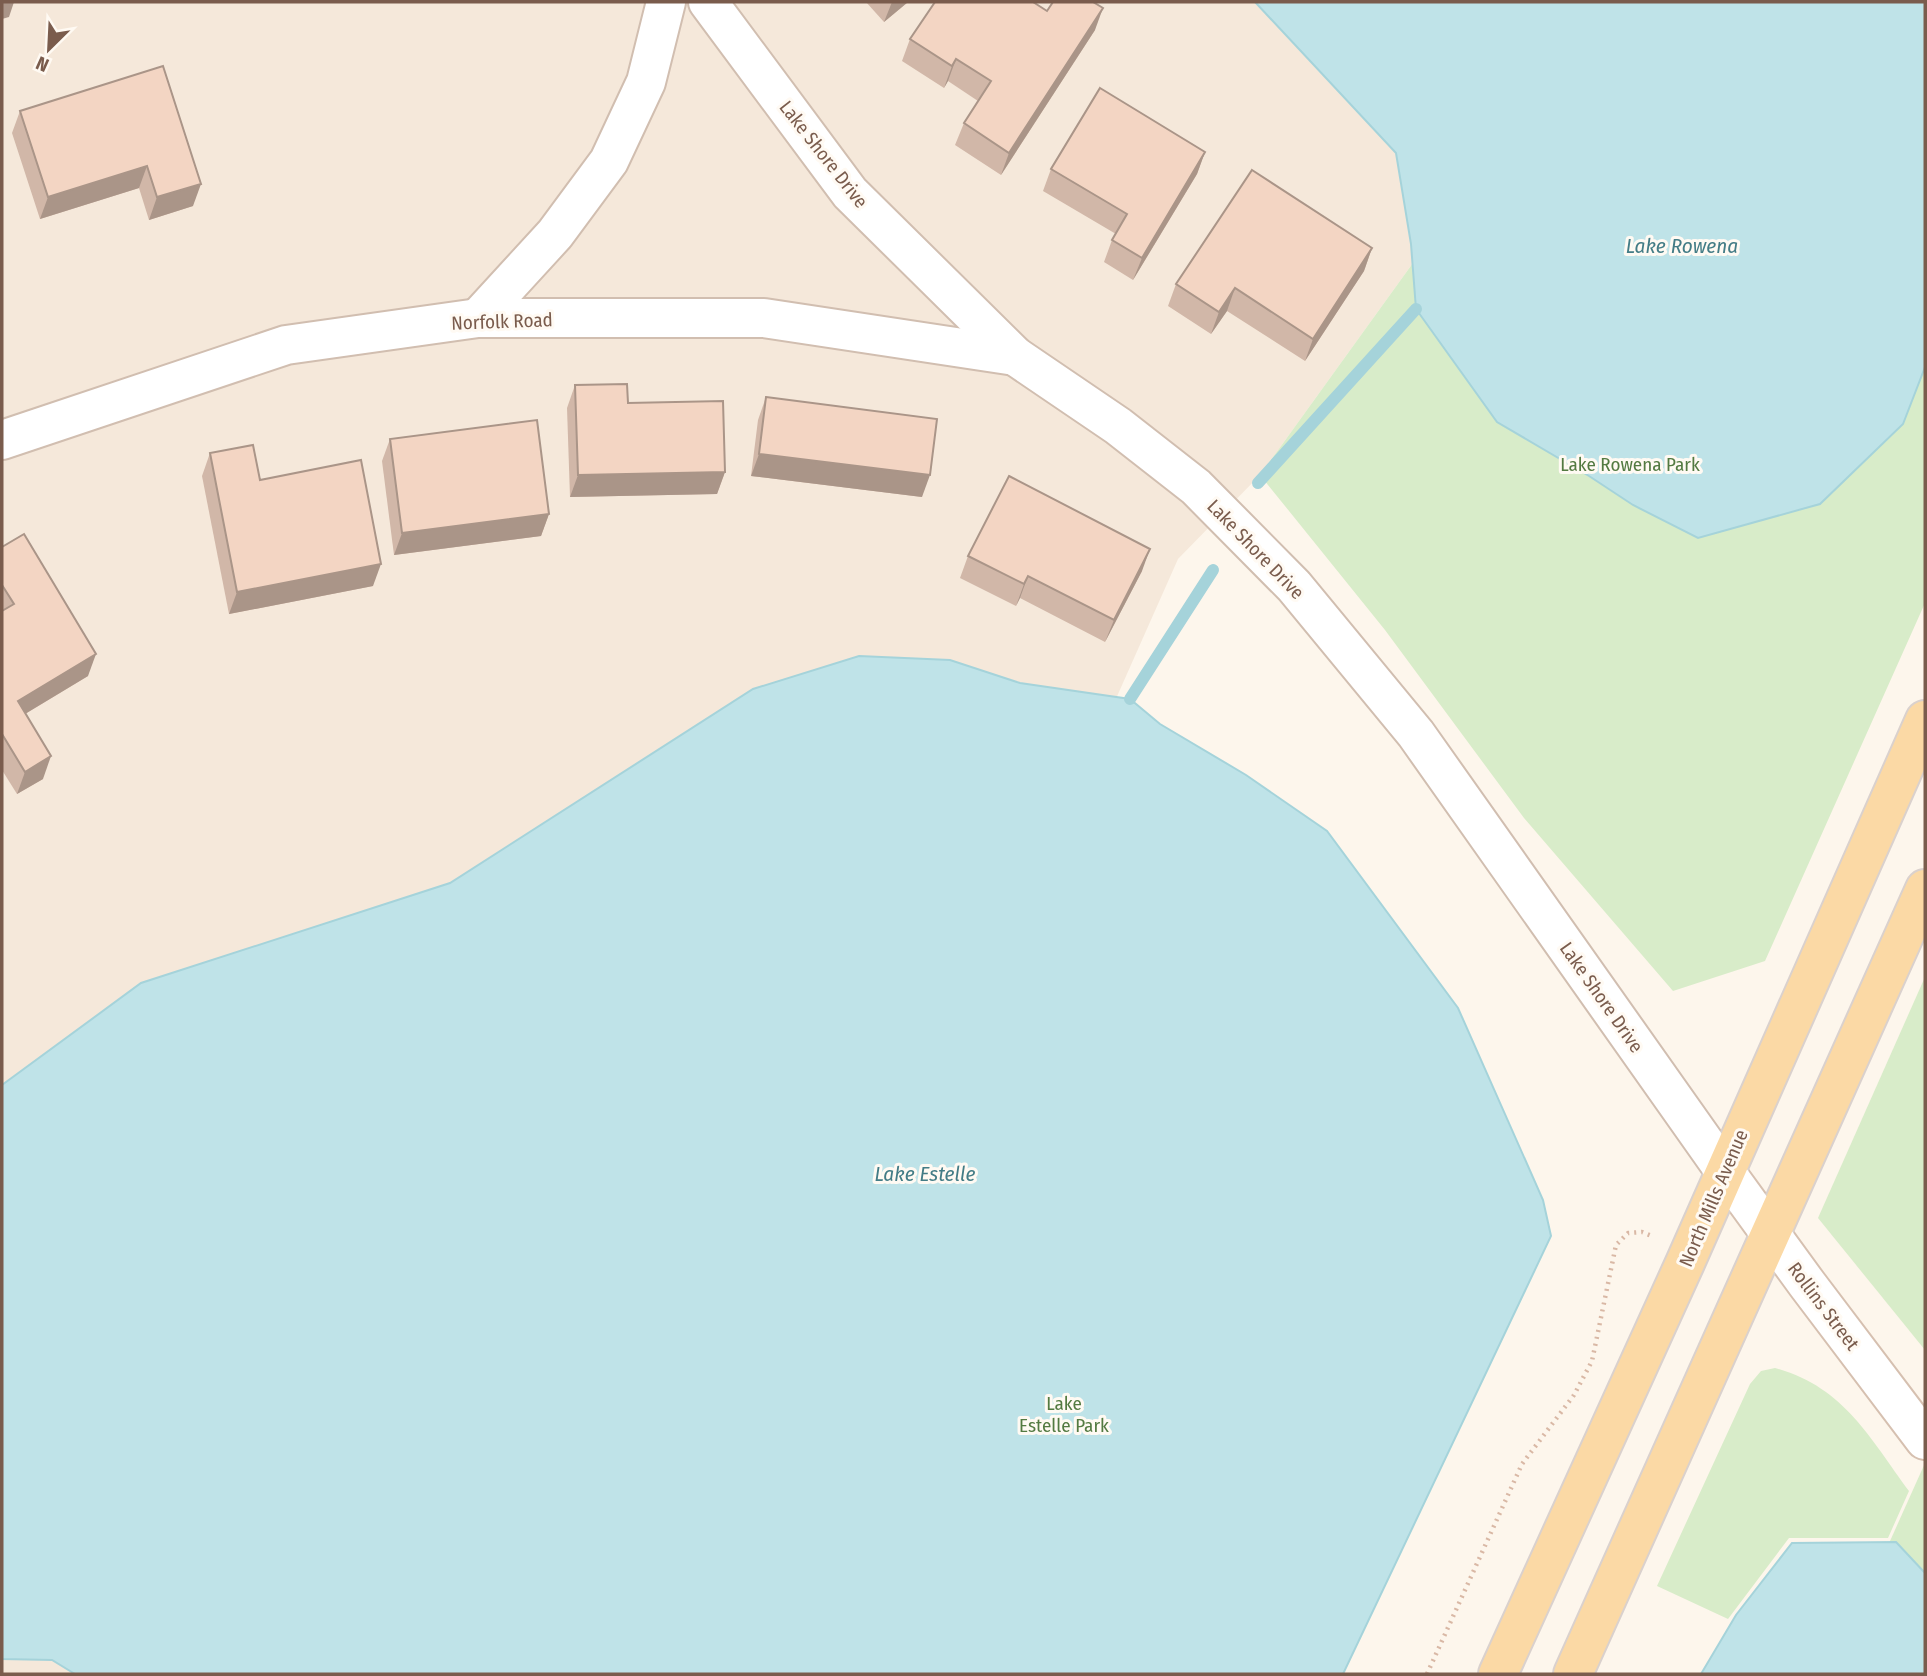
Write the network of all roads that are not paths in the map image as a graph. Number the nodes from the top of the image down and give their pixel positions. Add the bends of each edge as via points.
1 (666, 2) edge
2 (708, 2) edge
3 (478, 318) junction
4 (1016, 356) junction
5 (2, 440) edge
6 (1925, 720) edge
7 (1925, 889) edge
8 (1724, 1170) junction
9 (1771, 1235) junction
10 (1925, 1440) edge
11 (1498, 1674) edge
12 (1573, 1674) edge

1 - 3 street via 646,82 609,161 555,234
2 - 4 street, Lake Shore Drive via 850,193
3 - 4 street, Norfolk Road via 764,318
3 - 5 street, Norfolk Road via 286,345
4 - 8 street, Lake Shore Drive via 1196,487 1294,586 1416,734
6 - 8 main road, North Mills Avenue
7 - 9 main road
8 - 9 street, Rollins Street
8 - 11 main road, North Mills Avenue
9 - 10 street, Rollins Street
9 - 12 main road

